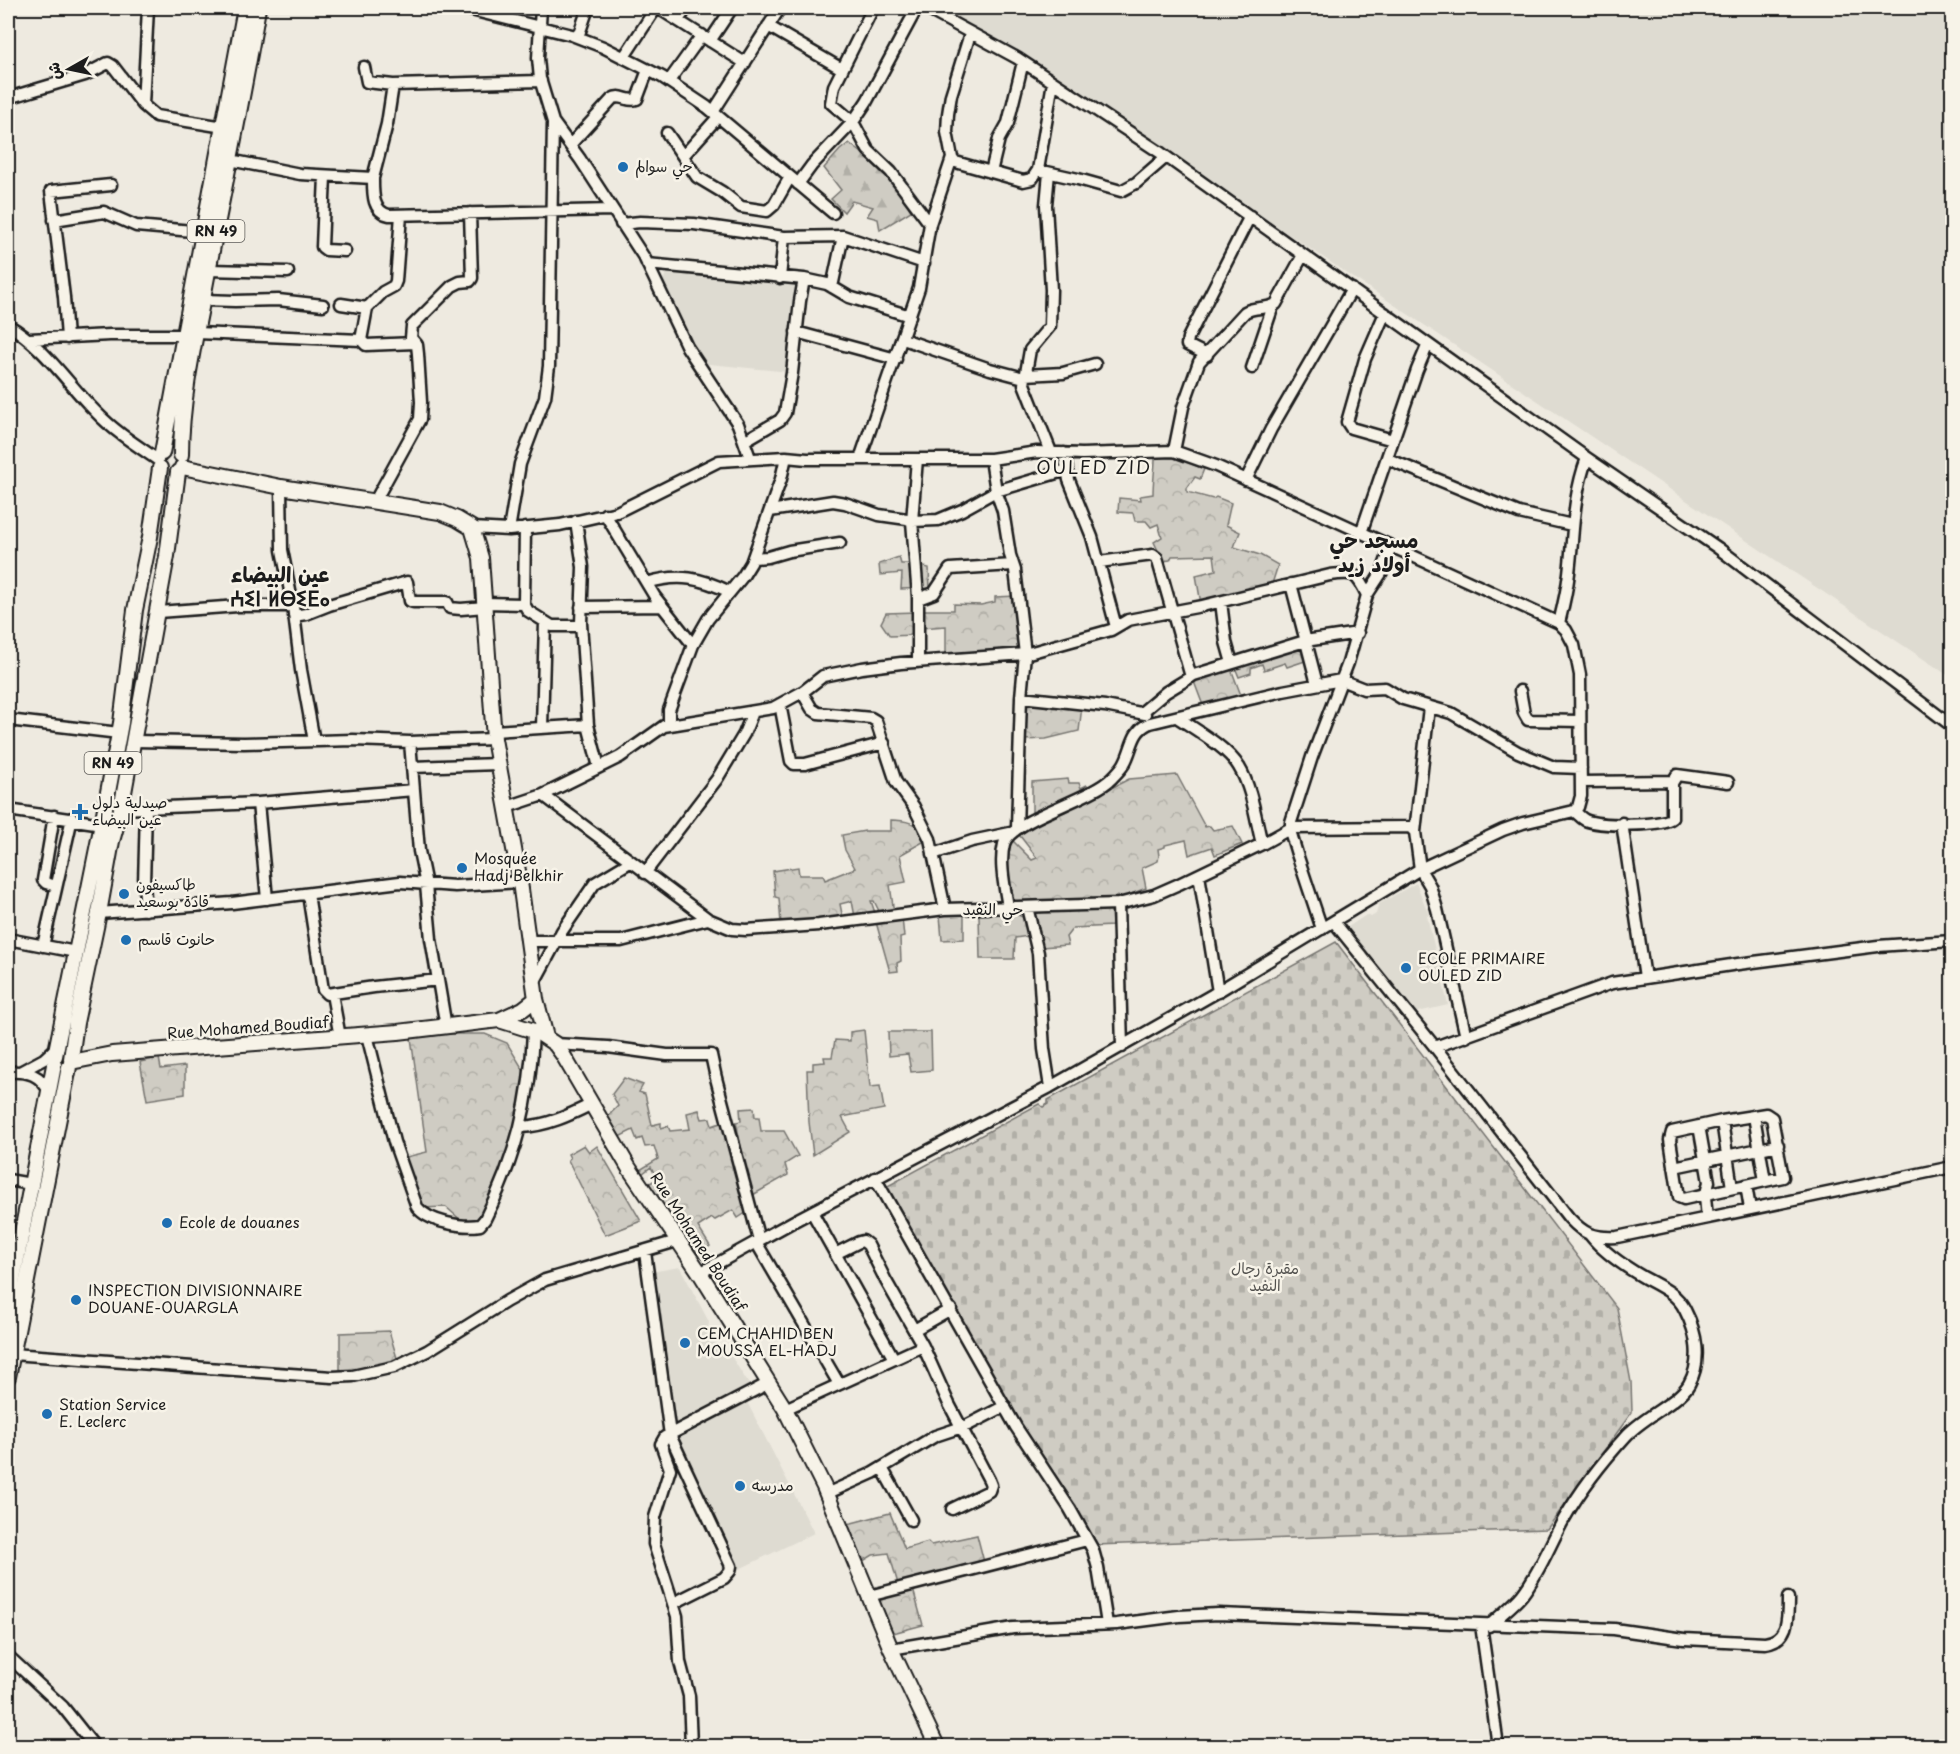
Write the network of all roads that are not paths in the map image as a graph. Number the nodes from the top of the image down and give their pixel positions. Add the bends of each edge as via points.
1 (148, 8) edge
2 (245, 8) edge
3 (258, 8) edge
4 (464, 8) edge
5 (541, 8) edge
6 (588, 8) edge
7 (657, 8) edge
8 (687, 8) edge
9 (732, 8) edge
10 (780, 8) edge
11 (873, 8) edge
12 (917, 8) edge
13 (925, 8) edge
14 (678, 20) junction
15 (539, 26) junction
16 (768, 26) junction
17 (970, 34) junction
18 (578, 38) junction
19 (706, 38) junction
20 (624, 57) junction
21 (1023, 62) junction
22 (745, 63) junction
23 (364, 67) dead end
24 (842, 69) junction
25 (648, 70) junction
26 (541, 81) junction
27 (669, 81) junction
28 (1053, 82) junction
29 (393, 85) junction
30 (8, 98) edge
31 (143, 105) junction
32 (716, 115) junction
33 (553, 122) junction
34 (853, 122) junction
35 (224, 127) junction
36 (667, 134) dead end
37 (570, 145) junction
38 (684, 155) junction
39 (1166, 157) junction
40 (230, 160) junction
41 (952, 161) junction
42 (991, 172) junction
43 (1044, 172) junction
44 (325, 176) junction
45 (373, 178) junction
46 (794, 181) junction
47 (111, 185) dead end
48 (612, 210) junction
49 (551, 211) junction
50 (470, 213) junction
51 (833, 213) dead end
52 (401, 215) junction
53 (1250, 216) junction
54 (54, 220) junction
55 (621, 224) junction
56 (930, 224) junction
57 (204, 232) junction
58 (843, 236) junction
59 (784, 237) junction
60 (345, 251) dead end
61 (1303, 255) junction
62 (924, 263) junction
63 (647, 264) junction
64 (208, 270) junction
65 (288, 272) dead end
66 (780, 278) junction
67 (804, 279) junction
68 (832, 287) junction
69 (1352, 289) junction
70 (202, 300) junction
71 (341, 304) dead end
72 (323, 305) dead end
73 (1273, 306) junction
74 (367, 308) junction
75 (1385, 313) junction
76 (910, 316) junction
77 (8, 325) edge
78 (796, 332) junction
79 (191, 334) junction
80 (67, 338) junction
81 (29, 339) junction
82 (903, 339) junction
83 (361, 340) junction
84 (415, 343) junction
85 (1428, 344) junction
86 (1207, 355) junction
87 (896, 359) junction
88 (1095, 364) dead end
89 (1252, 368) dead end
90 (1024, 377) junction
91 (1393, 440) junction
92 (744, 441) junction
93 (1174, 451) junction
94 (1051, 452) junction
95 (1064, 453) junction
96 (786, 457) junction
97 (750, 458) junction
98 (1587, 458) junction
99 (860, 459) junction
100 (917, 459) junction
101 (991, 459) junction
102 (1388, 459) junction
103 (160, 460) junction
104 (180, 465) junction
105 (1066, 470) junction
106 (1246, 480) junction
107 (281, 487) junction
108 (996, 491) junction
109 (375, 501) junction
110 (770, 511) junction
111 (605, 514) junction
112 (576, 521) junction
113 (912, 521) junction
114 (1572, 525) junction
115 (472, 528) junction
116 (525, 528) junction
117 (509, 530) junction
118 (1361, 533) junction
119 (840, 543) dead end
120 (1391, 547) junction
121 (753, 558) junction
122 (1099, 562) junction
123 (1013, 565) junction
124 (647, 583) junction
125 (1291, 584) junction
126 (730, 592) junction
127 (1367, 595) junction
128 (918, 599) junction
129 (1221, 602) junction
130 (524, 604) junction
131 (485, 605) junction
132 (662, 606) junction
133 (581, 607) junction
134 (293, 611) junction
135 (158, 612) junction
136 (1172, 612) junction
137 (545, 622) junction
138 (1559, 623) junction
139 (581, 626) junction
140 (1116, 627) junction
141 (1358, 633) junction
142 (1305, 641) junction
143 (693, 645) junction
144 (1025, 654) junction
145 (918, 662) junction
146 (1232, 663) junction
147 (1191, 677) junction
148 (1341, 680) junction
149 (1317, 684) junction
150 (802, 692) junction
151 (1520, 692) dead end
152 (1021, 697) junction
153 (780, 704) junction
154 (1429, 707) junction
155 (753, 712) junction
156 (1141, 712) junction
157 (1177, 717) junction
158 (8, 720) edge
159 (1164, 720) junction
160 (1580, 721) junction
161 (669, 724) junction
162 (588, 725) junction
163 (1953, 726) edge
164 (542, 728) junction
165 (119, 733) junction
166 (494, 735) junction
167 (134, 741) junction
168 (314, 741) junction
169 (410, 742) junction
170 (884, 743) junction
171 (498, 764) junction
172 (599, 766) junction
173 (412, 767) junction
174 (1581, 768) junction
175 (1673, 781) junction
176 (1581, 782) junction
177 (1728, 782) dead end
178 (414, 790) junction
179 (543, 795) junction
180 (258, 802) junction
181 (507, 807) junction
182 (121, 809) junction
183 (146, 809) junction
184 (8, 810) edge
185 (1574, 811) junction
186 (54, 816) junction
187 (72, 818) junction
188 (1622, 823) junction
189 (102, 824) junction
190 (1291, 828) junction
191 (1013, 831) junction
192 (1415, 832) junction
193 (1262, 844) junction
194 (933, 854) junction
195 (630, 862) junction
196 (1420, 869) junction
197 (645, 873) junction
198 (1199, 875) junction
199 (520, 882) junction
200 (426, 885) junction
201 (57, 886) junction
202 (308, 894) junction
203 (267, 899) junction
204 (1118, 904) junction
205 (1008, 907) junction
206 (1027, 907) junction
207 (945, 909) junction
208 (146, 910) junction
209 (99, 913) junction
210 (708, 919) junction
211 (1334, 922) junction
212 (1322, 929) junction
213 (8, 939) edge
214 (529, 941) junction
215 (556, 941) junction
216 (1953, 941) edge
217 (43, 946) junction
218 (76, 952) junction
219 (1645, 978) junction
220 (438, 980) junction
221 (534, 983) junction
222 (1218, 992) junction
223 (332, 994) junction
224 (536, 999) junction
225 (499, 1020) junction
226 (446, 1026) junction
227 (367, 1035) junction
228 (340, 1037) junction
229 (545, 1037) junction
230 (1466, 1037) junction
231 (1122, 1047) junction
232 (1436, 1047) junction
233 (55, 1056) junction
234 (71, 1063) junction
235 (8, 1072) edge
236 (20, 1072) junction
237 (1050, 1087) junction
238 (50, 1093) junction
239 (592, 1104) junction
240 (1754, 1116) junction
241 (1722, 1121) junction
242 (1699, 1126) junction
243 (521, 1127) junction
244 (1778, 1145) junction
245 (1760, 1149) junction
246 (1727, 1155) junction
247 (1706, 1160) junction
248 (1674, 1167) junction
249 (1953, 1167) edge
250 (875, 1178) junction
251 (8, 1180) edge
252 (1765, 1181) junction
253 (31, 1184) junction
254 (1746, 1185) junction
255 (1732, 1188) junction
256 (1706, 1194) junction
257 (1750, 1209) junction
258 (812, 1212) junction
259 (1707, 1218) junction
260 (1590, 1235) junction
261 (677, 1241) junction
262 (758, 1241) junction
263 (645, 1252) junction
264 (836, 1254) junction
265 (700, 1273) junction
266 (8, 1305) edge
267 (951, 1309) junction
268 (914, 1330) junction
269 (923, 1346) junction
270 (12, 1354) junction
271 (894, 1359) junction
272 (8, 1377) edge
273 (769, 1383) junction
274 (838, 1384) junction
275 (1005, 1406) junction
276 (784, 1409) junction
277 (961, 1427) junction
278 (670, 1435) junction
279 (882, 1468) junction
280 (826, 1494) junction
281 (952, 1509) dead end
282 (911, 1520) dead end
283 (1087, 1540) junction
284 (868, 1596) junction
285 (1788, 1598) dead end
286 (674, 1603) junction
287 (1107, 1624) junction
288 (1485, 1625) junction
289 (891, 1649) junction
290 (8, 1656) edge
291 (94, 1746) edge
292 (692, 1746) edge
293 (937, 1746) edge
294 (1498, 1746) edge

1 - 31 street
2 - 35 main road, RN 49
3 - 40 main road, RN 49
4 - 15 street
5 - 15 street
6 - 18 street
7 - 14 street
7 - 20 street
8 - 14 street
9 - 19 street
10 - 16 street
11 - 24 street
12 - 34 street
13 - 17 street
14 - 19 street
15 - 18 street
15 - 26 street via 537,58
16 - 22 street
16 - 24 street
17 - 21 street
17 - 41 street via 948,114
18 - 20 street
19 - 22 street
19 - 27 street
20 - 25 street
21 - 28 street
21 - 42 street
22 - 32 street
23 - 29 street via 367,82
24 - 34 street via 831,103
25 - 27 street
25 - 37 street via 637,99 612,99
26 - 29 street
26 - 33 street
27 - 32 street
28 - 39 street
28 - 43 street
29 - 45 street
30 - 31 street via 85,75 108,63
31 - 35 street via 164,119
32 - 38 street
32 - 46 street
33 - 37 street
33 - 49 street
34 - 46 street
34 - 56 street via 868,150 891,172
35 - 57 main road, RN 49
36 - 38 street
37 - 48 street
38 - 46 street via 697,177 746,209 767,211
39 - 43 street via 1121,191
39 - 53 street
40 - 44 street
40 - 64 main road, RN 49
41 - 42 street
41 - 56 street
42 - 43 street via 1027,182
43 - 90 street via 1051,319 1050,326 1030,350
44 - 45 street
44 - 60 street via 322,247
45 - 52 street via 378,210
46 - 51 street
47 - 54 street via 51,191
48 - 49 street
48 - 55 street
49 - 50 street
49 - 117 street via 545,397 520,464
50 - 52 street
50 - 84 street via 472,278 452,286 412,326 411,338
52 - 74 street via 394,286
53 - 61 street
53 - 86 street via 1188,338 1187,345
54 - 57 street via 104,212 136,226
54 - 80 street
55 - 59 street via 694,224
55 - 63 street
56 - 62 street
57 - 79 main road, RN 49
58 - 59 street
58 - 62 street
58 - 68 street
59 - 66 street
61 - 69 street
61 - 73 street
62 - 76 street
63 - 66 street
63 - 92 street via 687,347 738,424
64 - 65 street
64 - 70 main road, RN 49
66 - 67 street
67 - 68 street
67 - 78 street
68 - 76 street via 849,297
69 - 75 street
69 - 106 street
70 - 72 street via 278,300
70 - 79 main road, RN 49
71 - 74 street
73 - 86 street via 1245,312
73 - 89 street
74 - 83 street
75 - 85 street
75 - 91 street via 1365,359 1347,422 1351,428
76 - 82 street
77 - 81 street
78 - 87 street
78 - 92 street via 785,413
79 - 80 street
79 - 83 street
79 - 103 main road, RN 49
79 - 104 main road, RN 49
80 - 81 street
81 - 103 street via 99,415
82 - 87 street
82 - 90 street
83 - 84 street via 374,346
84 - 109 street via 420,419
85 - 91 street
85 - 98 street
86 - 93 street via 1199,362 1183,407
87 - 99 street
88 - 90 street via 1063,373
90 - 94 street
91 - 102 street
92 - 97 street
93 - 95 street
93 - 106 street
94 - 95 street
94 - 101 street
95 - 105 street
96 - 97 street
96 - 99 street
96 - 110 street
97 - 111 street via 719,461 643,500
98 - 114 street via 1579,479
98 - 163 street via 1718,549
99 - 100 street
100 - 101 street
100 - 113 street
101 - 108 street
102 - 114 street via 1519,513
102 - 118 street
103 - 104 main road via 170,475
103 - 104 main road via 170,450 177,452
103 - 165 main road, RN 49
104 - 107 main road
104 - 135 main road, RN 49
105 - 108 street
105 - 122 street
106 - 118 street
107 - 109 main road
107 - 134 street via 281,543
108 - 113 street via 942,519
108 - 123 street
109 - 115 main road via 440,512
110 - 113 street via 833,501
110 - 121 street
111 - 112 street
111 - 124 street
112 - 116 street
112 - 133 street via 583,567
113 - 128 street
114 - 138 street via 1567,587
115 - 117 street
115 - 131 main road via 482,558
116 - 117 street
116 - 130 street
118 - 120 street
119 - 121 street
120 - 127 street via 1382,572
120 - 138 street
121 - 126 street
122 - 136 street via 1155,556
122 - 140 street
123 - 128 street via 950,569 934,593
123 - 144 street
124 - 126 street via 684,577 708,581
124 - 132 street
125 - 127 street via 1351,573 1360,580
125 - 129 street
125 - 142 street
126 - 143 street
127 - 141 street
128 - 145 street
129 - 136 street
129 - 146 street
130 - 131 street
130 - 137 street
131 - 134 street via 460,609 450,608 447,602 413,602 407,582 306,614
131 - 166 main road
132 - 133 street
132 - 143 street
133 - 139 street
134 - 135 street via 238,606
134 - 168 street
135 - 167 main road, RN 49
136 - 140 street via 1128,620
136 - 147 street
137 - 139 street via 552,627
137 - 164 street
138 - 160 street via 1570,636 1576,653
139 - 162 street
140 - 144 street
141 - 142 street
141 - 148 street
142 - 146 street
142 - 149 street
143 - 161 street via 669,710
144 - 145 street
144 - 152 street
145 - 150 street via 823,676
146 - 147 street
147 - 156 street
148 - 149 street
148 - 154 street via 1364,689 1385,688 1398,697
148 - 190 street
149 - 157 street
150 - 153 street
150 - 170 street via 815,712 874,719
151 - 160 street via 1528,720
152 - 156 street
152 - 191 street
153 - 155 street
153 - 170 street via 794,764
154 - 174 street via 1460,717 1548,765
154 - 192 street
155 - 161 street
155 - 197 street via 717,779
156 - 159 street
157 - 159 street
157 - 193 street via 1238,766
158 - 165 street
159 - 191 street via 1139,730 1124,764 1110,780
160 - 174 street
161 - 172 street via 631,751
162 - 164 street
162 - 172 street
164 - 166 street
165 - 189 main road, RN 49
166 - 169 street
166 - 171 main road
167 - 168 street
167 - 182 main road, RN 49
168 - 169 street
169 - 173 street
170 - 194 street via 896,782 924,823
171 - 173 street
171 - 181 main road
172 - 179 street
173 - 178 street
174 - 176 street
175 - 176 street
175 - 177 street via 1682,775
175 - 188 street via 1673,811 1669,820
176 - 185 street via 1580,803
178 - 180 street
178 - 200 street
179 - 181 street
179 - 195 street
180 - 183 street
180 - 203 street
181 - 199 main road
182 - 183 street
182 - 209 main road, RN 49
183 - 208 street
184 - 186 street
185 - 188 street via 1587,821
185 - 196 street via 1503,830
186 - 187 street
186 - 201 street via 43,880
187 - 189 street
187 - 201 street
188 - 219 street
189 - 218 main road, RN 49
190 - 192 street via 1397,826 1410,827
190 - 193 street
190 - 212 street
191 - 194 street
191 - 205 street via 1003,847
192 - 196 street
193 - 198 street
194 - 207 street
195 - 197 street
195 - 215 street via 595,883
196 - 211 street
196 - 230 street via 1437,909
197 - 210 street
198 - 204 street via 1154,895
198 - 222 street
199 - 200 street
199 - 214 main road
200 - 202 street via 400,882
200 - 220 street
201 - 217 street
202 - 203 street
202 - 223 street via 323,990
203 - 208 street
204 - 206 street
204 - 231 street
205 - 206 street
205 - 207 street
206 - 237 street via 1038,953
207 - 210 street via 746,930
208 - 209 street
209 - 234 main road, RN 49
210 - 215 street via 621,941
211 - 212 street
211 - 232 street
212 - 222 street
213 - 217 street
214 - 215 street
214 - 221 main road
215 - 221 street
216 - 219 street via 1867,948
217 - 218 street
218 - 233 main road, RN 49
219 - 230 street via 1596,988
220 - 223 street
220 - 226 street
221 - 224 main road
222 - 231 street
223 - 228 street
224 - 225 main road, Rue Mohamed Boudiaf
224 - 229 main road
225 - 226 main road, Rue Mohamed Boudiaf
225 - 229 main road, Rue Mohamed Boudiaf
226 - 227 main road, Rue Mohamed Boudiaf
227 - 228 main road, Rue Mohamed Boudiaf
227 - 243 street via 402,1166 423,1213 462,1226 482,1224
228 - 234 main road, Rue Mohamed Boudiaf via 112,1054
229 - 239 main road, Rue Mohamed Boudiaf via 563,1055
229 - 243 street via 531,1072
229 - 262 street via 667,1055 711,1055
230 - 232 street
231 - 237 street
232 - 260 street via 1569,1218
233 - 234 main road, Rue Mohamed Boudiaf via 61,1071
233 - 236 street
233 - 238 main road, RN 49
234 - 270 main road, RN 49
235 - 236 street
236 - 238 street via 38,1077
237 - 250 street
238 - 253 main road, RN 49
239 - 243 street via 554,1121
239 - 261 main road, Rue Mohamed Boudiaf
240 - 241 street
240 - 244 street via 1770,1116
240 - 245 street
241 - 242 street
241 - 246 street
242 - 247 street
242 - 248 street via 1672,1132
244 - 245 street
244 - 252 street via 1784,1176
245 - 246 street
245 - 252 street
246 - 247 street
246 - 255 street
247 - 248 street
247 - 256 street
248 - 256 street via 1679,1197
249 - 257 street
250 - 258 street
250 - 267 street
251 - 253 street
252 - 254 street
253 - 266 main road, RN 49
254 - 255 street
254 - 257 street
255 - 256 street
256 - 259 street
257 - 259 street
258 - 262 street
258 - 264 street
259 - 260 street via 1617,1237
260 - 288 street via 1603,1250 1680,1301 1696,1339 1692,1377 1680,1395 1625,1437 1576,1501 1522,1594
261 - 263 street
261 - 265 main road, Rue Mohamed Boudiaf
262 - 265 street
262 - 274 street
263 - 270 street via 545,1280 427,1351 394,1367 364,1374 332,1377
263 - 278 street
264 - 268 street via 866,1242
264 - 271 street
265 - 273 main road, Rue Mohamed Boudiaf
267 - 268 street
267 - 275 street
268 - 269 street
269 - 271 street
269 - 277 street
270 - 272 main road, RN 49
271 - 274 street
273 - 276 main road, Rue Mohamed Boudiaf
273 - 278 street
274 - 276 street
275 - 277 street
275 - 283 street
276 - 280 main road, Rue Mohamed Boudiaf
277 - 279 street via 919,1444
277 - 281 street via 991,1488
278 - 286 street via 661,1443 670,1469 653,1531 658,1561
278 - 286 street via 731,1566 724,1578
279 - 280 street
279 - 282 street
280 - 284 main road, Rue Mohamed Boudiaf
283 - 284 street
283 - 287 street via 1096,1558
284 - 289 main road, Rue Mohamed Boudiaf
285 - 288 street via 1785,1631 1773,1642 1765,1643 1684,1640 1614,1629
286 - 292 street
287 - 288 street via 1218,1614
287 - 289 street via 1013,1628
288 - 294 street
289 - 293 main road, Rue Mohamed Boudiaf
290 - 291 street via 63,1707

